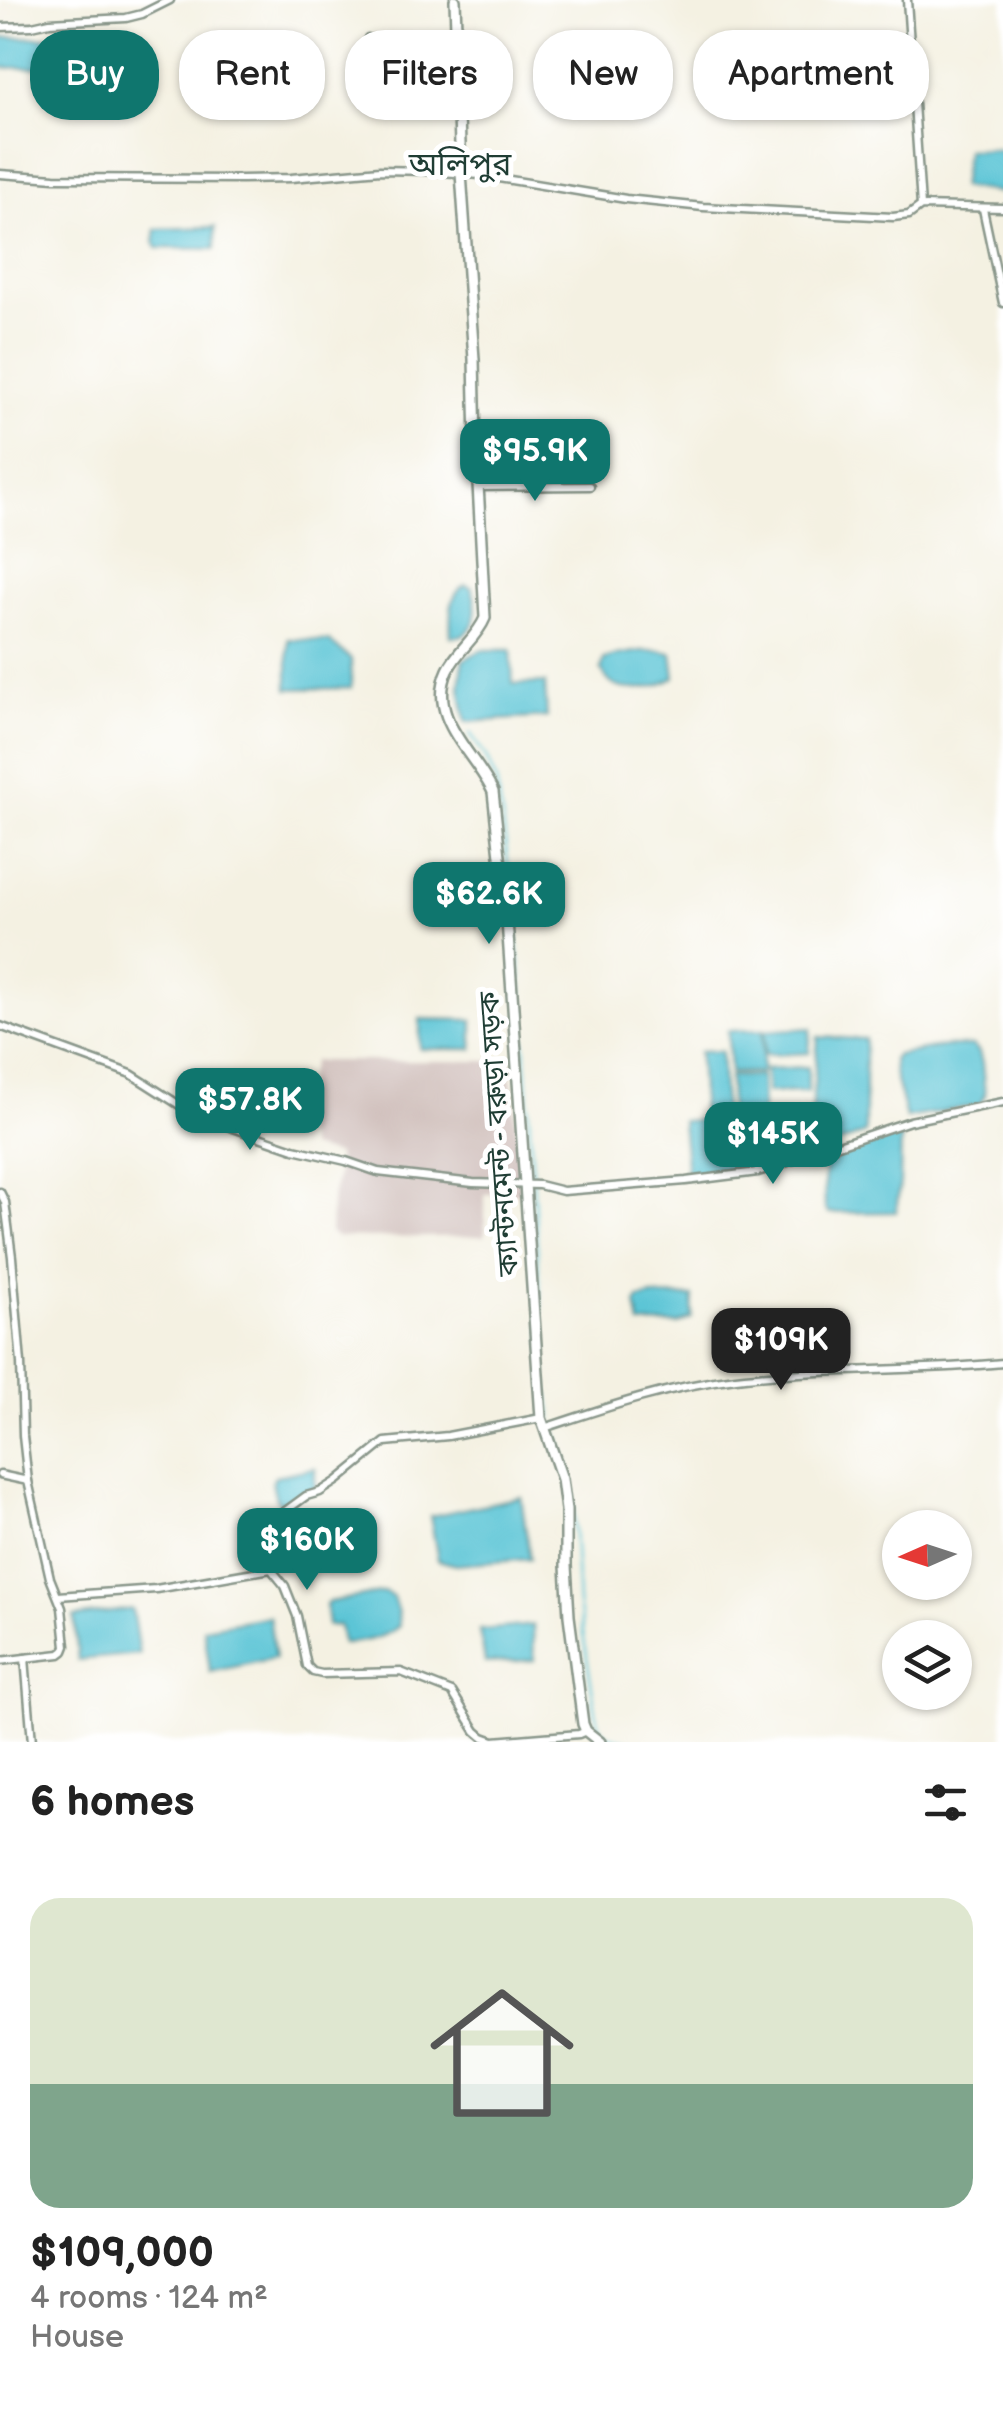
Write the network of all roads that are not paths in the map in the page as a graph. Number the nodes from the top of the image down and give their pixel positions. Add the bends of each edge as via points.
1 (170, 0) edge
2 (455, 0) edge
3 (907, 0) edge
4 (0, 27) edge
5 (456, 30) edge
6 (459, 120) edge
7 (0, 174) edge
8 (461, 174) junction
9 (920, 206) junction
10 (1003, 208) edge
11 (983, 209) junction
12 (1003, 303) edge
13 (478, 486) junction
14 (590, 486) dead end
15 (0, 1026) edge
16 (1003, 1102) edge
17 (524, 1184) junction
18 (0, 1192) edge
19 (1003, 1363) edge
20 (542, 1423) junction
21 (0, 1475) edge
22 (28, 1480) junction
23 (271, 1569) junction
24 (58, 1596) junction
25 (25, 1658) junction
26 (0, 1661) edge
27 (586, 1731) junction
28 (32, 1742) edge
29 (600, 1742) edge

1 - 4 street via 126,18
2 - 5 main road, ক্যান্টনমেন্ট - বরুড়া সড়ক
3 - 9 street
6 - 8 main road, ক্যান্টনমেন্ট - বরুড়া সড়ক
7 - 8 street
8 - 9 street via 703,207 893,217
8 - 13 main road, ক্যান্টনমেন্ট - বরুড়া সড়ক
9 - 11 street
10 - 11 street
11 - 12 street
13 - 14 street
13 - 17 main road, ক্যান্টনমেন্ট - বরুড়া সড়ক via 486,618 448,668 442,691 446,720 493,792
15 - 17 street via 130,1074 181,1106 294,1149 378,1172
16 - 17 street via 910,1121 740,1176 563,1191
17 - 20 main road, ক্যান্টনমেন্ট - বরুড়া সড়ক
18 - 22 street via 15,1287
19 - 20 street via 734,1378
20 - 23 street via 384,1442 338,1481 280,1514 266,1535
20 - 27 main road, ক্যান্টনমেন্ট - বরুড়া সড়ক via 562,1479 569,1616
21 - 22 street
22 - 24 street
23 - 24 street via 156,1589
23 - 27 street via 285,1586 313,1672 401,1672 452,1692 476,1731 494,1741
24 - 25 street via 64,1651
25 - 26 street
25 - 28 street
27 - 29 main road

